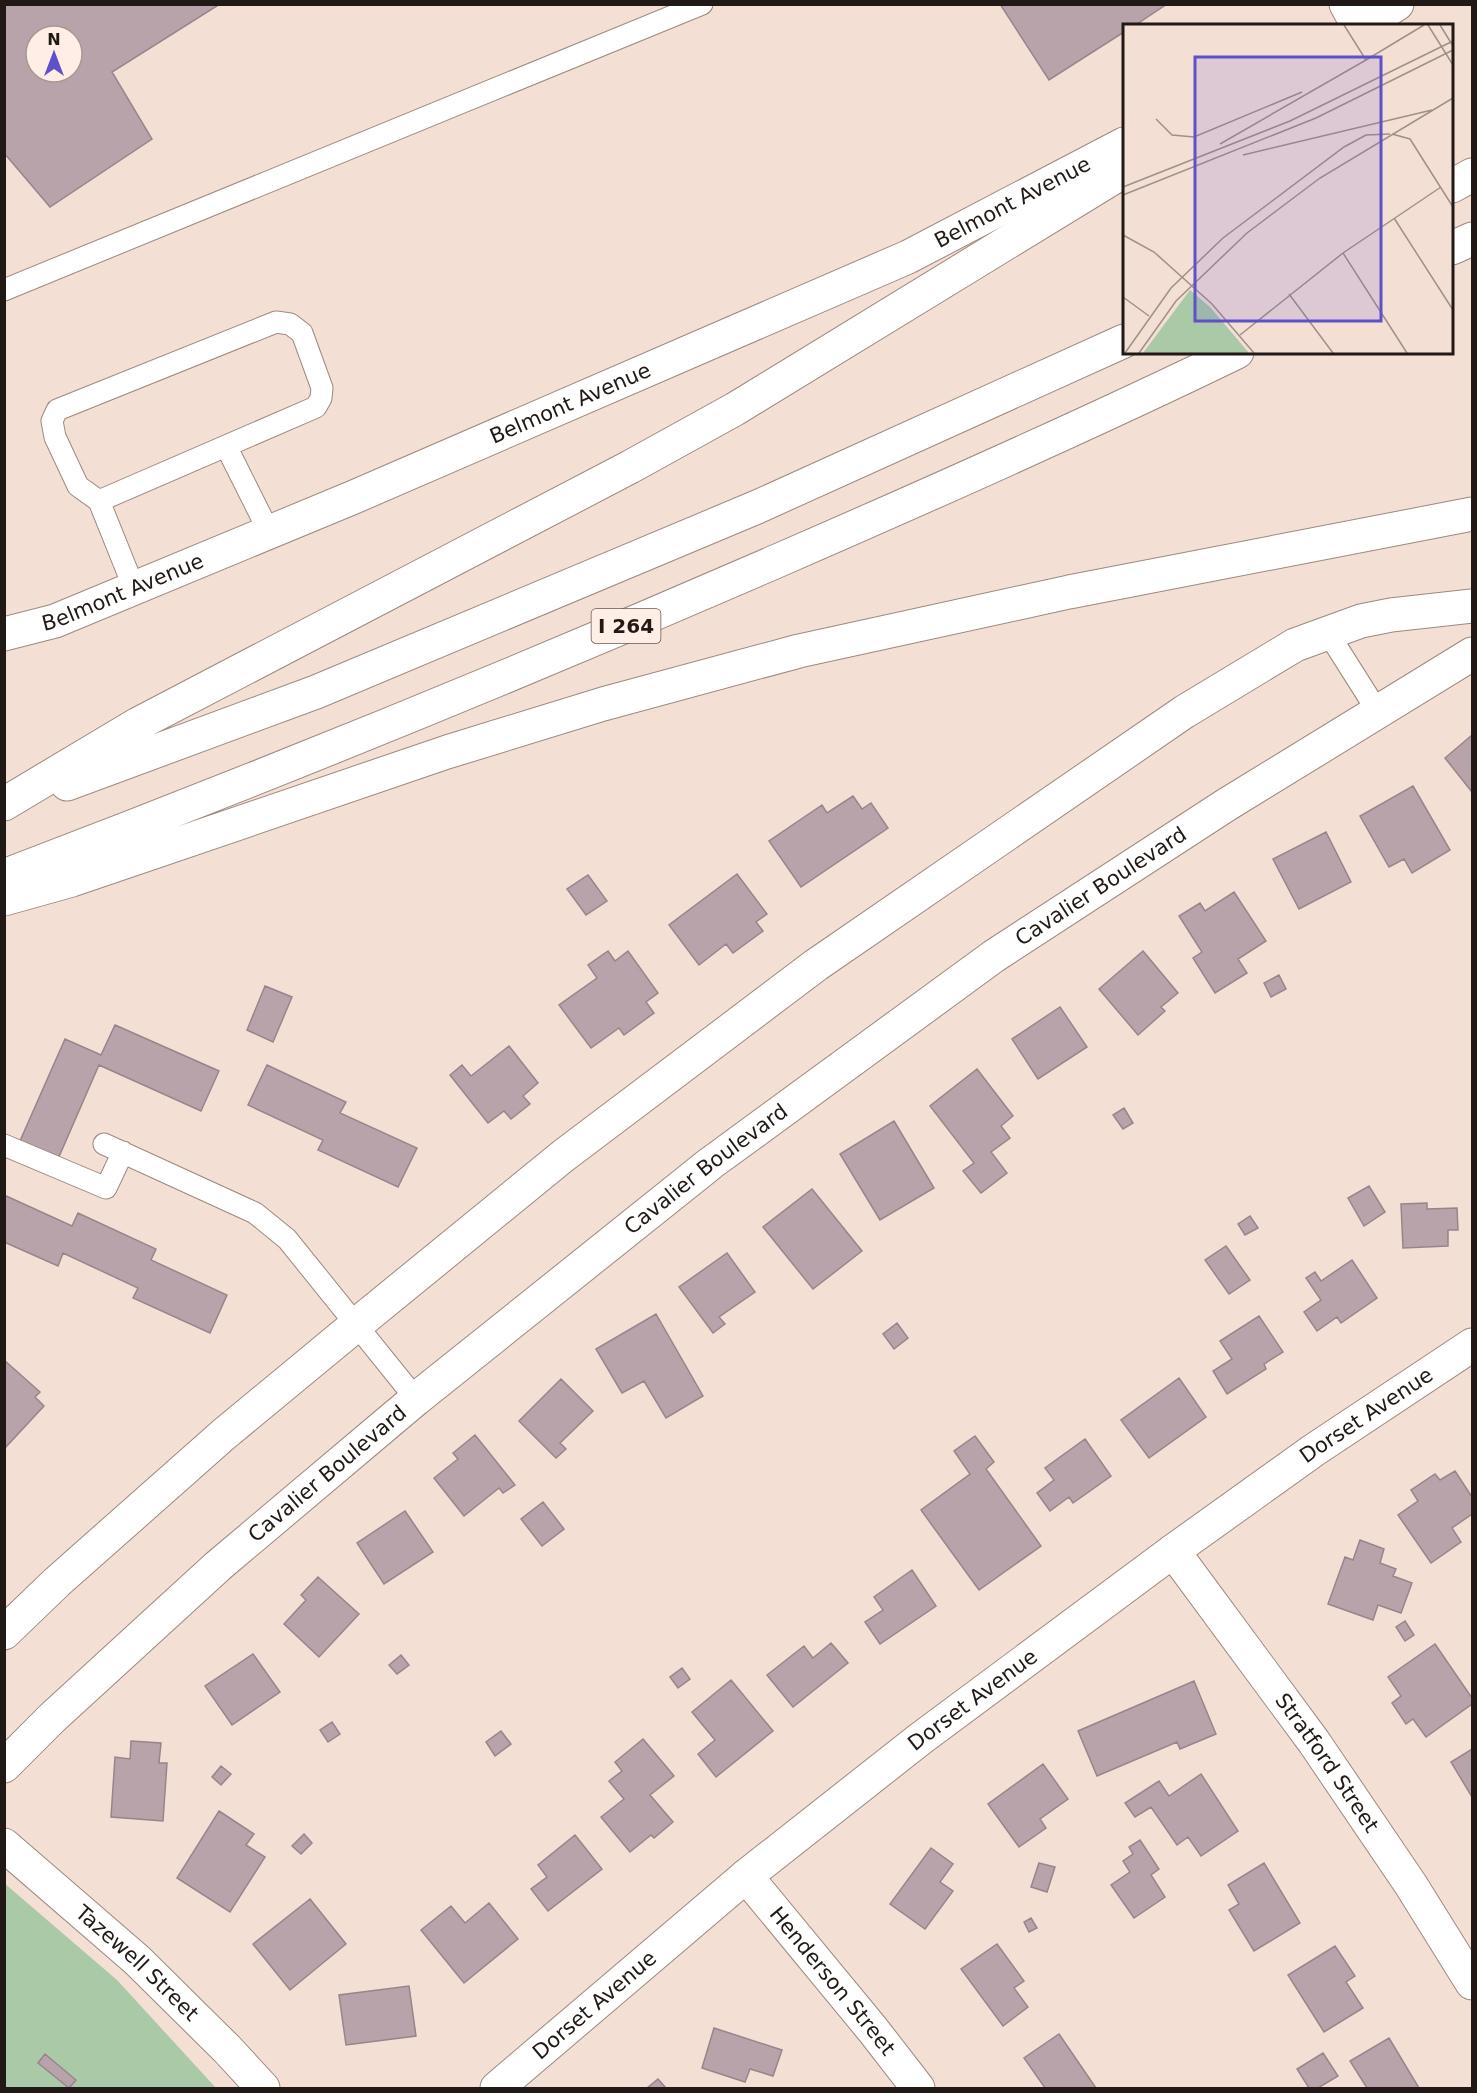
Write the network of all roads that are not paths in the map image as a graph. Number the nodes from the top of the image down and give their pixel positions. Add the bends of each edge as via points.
1 (702, 4) edge
2 (1346, 4) edge
3 (1397, 4) edge
4 (1357, 24) edge
5 (1366, 24) edge
6 (1123, 145) edge
7 (1123, 172) edge
8 (1473, 175) edge
9 (1453, 185) edge
10 (1473, 239) edge
11 (1453, 248) edge
12 (4, 290) edge
13 (1123, 342) edge
14 (1233, 354) edge
15 (226, 446) junction
16 (99, 501) junction
17 (1473, 514) edge
18 (269, 532) junction
19 (134, 588) junction
20 (1473, 606) edge
21 (1328, 633) junction
22 (4, 634) edge
23 (1473, 654) edge
24 (1378, 712) junction
25 (4, 805) edge
26 (4, 876) edge
27 (4, 899) edge
28 (4, 1145) edge
29 (356, 1325) junction
30 (1473, 1345) edge
31 (416, 1399) junction
32 (1173, 1551) junction
33 (4, 1633) edge
34 (4, 1766) edge
35 (4, 1845) edge
36 (746, 1876) junction
37 (1473, 1983) edge
38 (263, 2088) edge
39 (497, 2088) edge
40 (918, 2088) edge

1 - 12 lane
2 - 4 main road
3 - 5 main road
6 - 18 main road, Belmont Avenue via 908,257
7 - 25 main road via 735,409 138,724
8 - 9 main road
10 - 11 main road
13 - 25 main road, I 264 via 757,507 316,692
14 - 26 main road, I 264 via 960,482 669,608 397,721
15 - 16 lane
15 - 16 lane via 316,407 321,398 322,388 302,333 290,324 276,322 57,410 52,421 55,437 78,486
15 - 18 lane
16 - 19 lane
17 - 27 main road via 1069,592 799,651 603,704 447,752 72,880
18 - 19 main road, Belmont Avenue
19 - 22 main road, Belmont Avenue via 55,621
20 - 21 main road via 1391,615
21 - 24 lane
21 - 29 main road via 1295,645 1184,712 816,965 563,1156
23 - 24 main road, Cavalier Boulevard
24 - 31 main road, Cavalier Boulevard via 1226,805 994,956 711,1163
28 - 29 lane via 106,1188 114,1148 255,1213 287,1239
29 - 31 lane
29 - 33 main road via 223,1435 57,1581
30 - 32 main road, Dorset Avenue via 1314,1450
31 - 34 main road, Cavalier Boulevard via 218,1566
32 - 36 main road, Dorset Avenue via 920,1739
32 - 37 main road, Stratford Street via 1314,1742
35 - 38 main road, Tazewell Street via 137,1960
36 - 39 main road, Dorset Avenue
36 - 40 main road, Henderson Street

